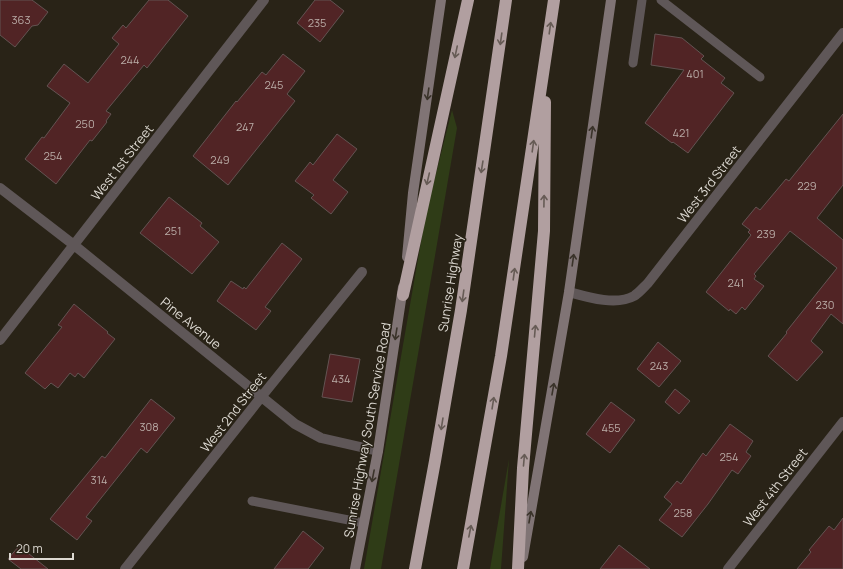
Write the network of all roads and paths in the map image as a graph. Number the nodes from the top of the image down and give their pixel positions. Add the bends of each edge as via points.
1 (264, 0) edge
2 (441, 0) edge
3 (468, 0) edge
4 (506, 0) edge
5 (554, 0) edge
6 (611, 0) edge
7 (642, 0) edge
8 (661, 0) edge
9 (843, 33) edge
10 (546, 57) junction
11 (633, 64) dead end
12 (760, 77) dead end
13 (0, 188) edge
14 (74, 245) junction
15 (362, 272) dead end
16 (569, 292) junction
17 (403, 295) junction
18 (0, 340) edge
19 (262, 396) junction
20 (843, 422) edge
21 (378, 451) junction
22 (252, 501) dead end
23 (364, 523) junction
24 (126, 569) edge
25 (355, 569) edge
26 (415, 569) edge
27 (463, 569) edge
28 (519, 569) edge
29 (728, 569) edge

1 - 14 street, West 1st Street
2 -> 17 main road via 413,193
3 -> 17 highway
4 -> 26 highway, Sunrise Highway via 436,461
10 -> 5 highway
16 -> 6 main road
7 - 11 lane
8 - 12 lane
9 - 16 street, West 3rd Street via 641,291 623,300 599,300
27 -> 10 highway via 501,356
28 -> 10 highway via 523,468 544,231
13 - 14 street, Pine Avenue
14 - 18 street, West 1st Street
14 - 19 street, Pine Avenue
15 - 19 street, West 2nd Street
28 -> 16 main road
17 -> 21 main road, Sunrise Highway South Service Road
19 - 21 street, Pine Avenue via 307,432 321,438
19 - 24 street, West 2nd Street
20 - 29 street, West 4th Street
21 -> 23 main road, Sunrise Highway South Service Road
22 - 23 lane
23 - 25 main road, Sunrise Highway South Service Road

